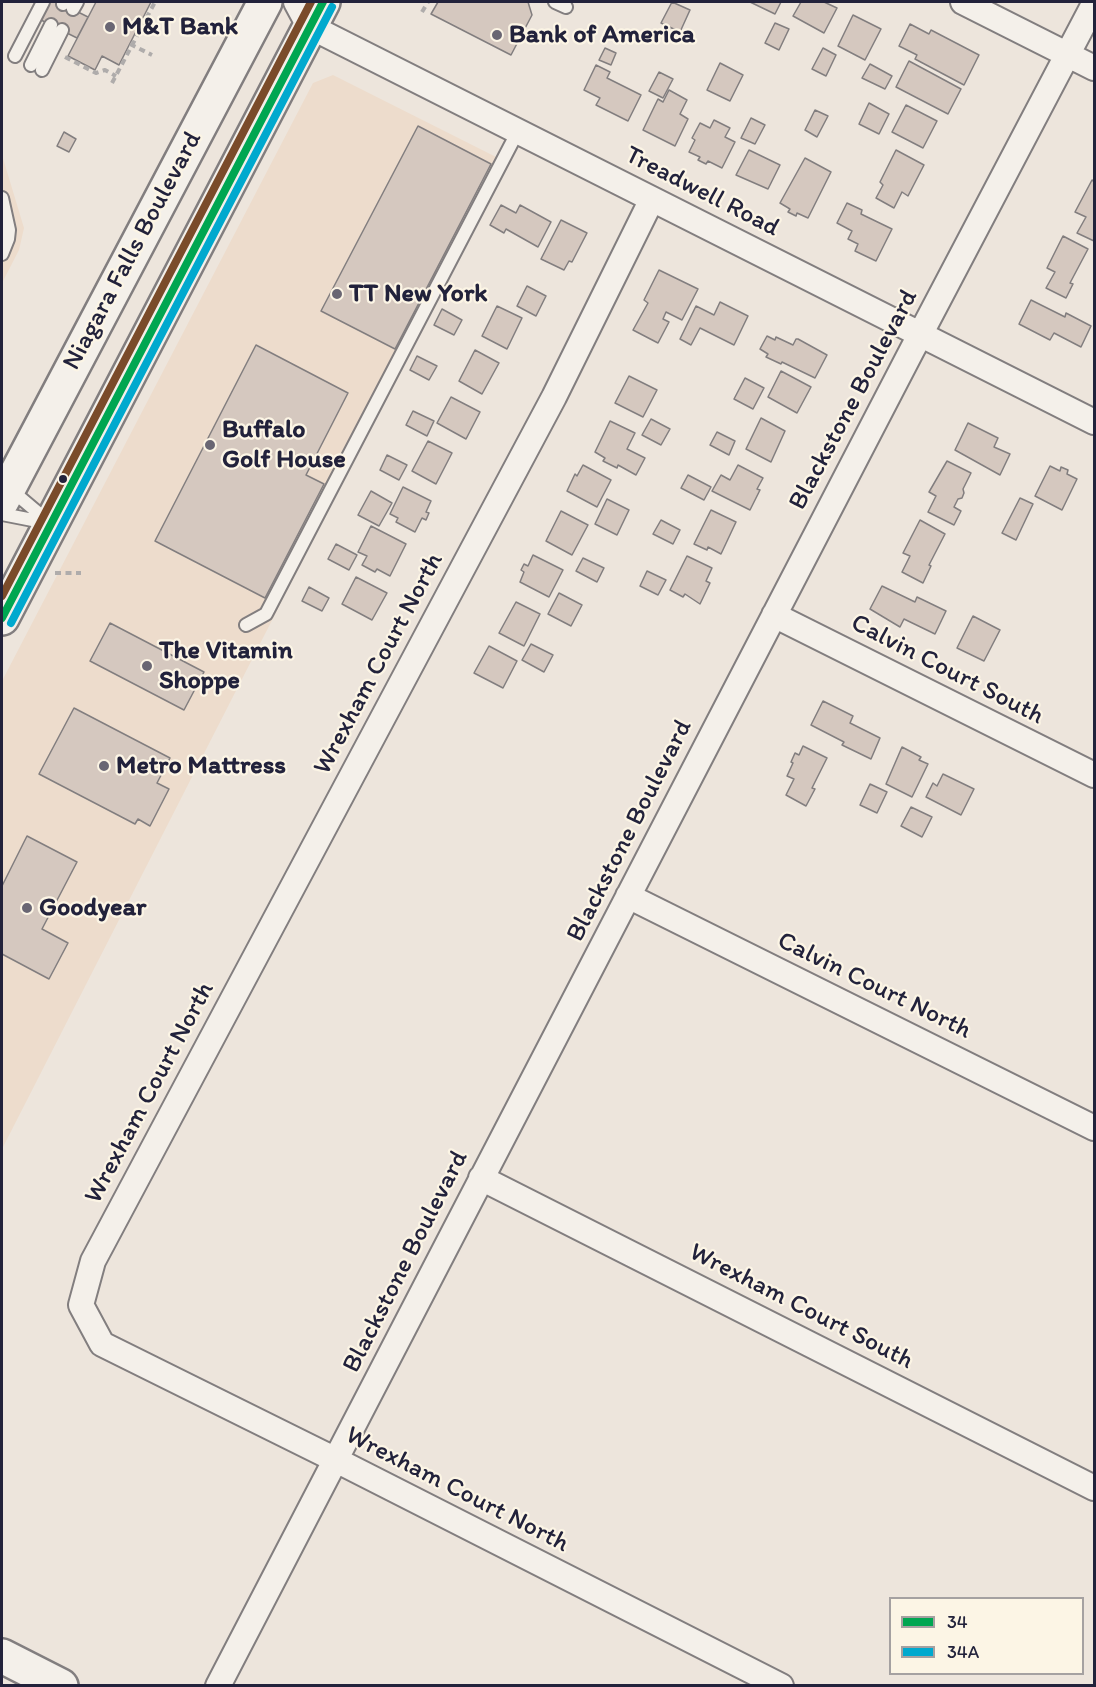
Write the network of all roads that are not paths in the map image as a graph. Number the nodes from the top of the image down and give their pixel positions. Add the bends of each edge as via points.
1 (43, 2) edge
2 (265, 2) edge
3 (963, 2) edge
4 (1095, 4) edge
5 (309, 10) edge
6 (56, 28) dead end
7 (1068, 55) junction
8 (15, 56) dead end
9 (36, 67) dead end
10 (1095, 68) edge
11 (518, 131) junction
12 (2, 198) edge
13 (652, 199) junction
14 (2, 254) edge
15 (920, 334) junction
16 (1095, 422) edge
17 (3, 497) edge
18 (50, 523) junction
19 (774, 615) junction
20 (2, 618) edge
21 (246, 625) dead end
22 (1095, 775) edge
23 (628, 896) junction
24 (1095, 1128) edge
25 (481, 1178) junction
26 (336, 1460) junction
27 (1095, 1488) edge
28 (2, 1656) edge
29 (61, 1686) edge
30 (218, 1686) edge
31 (781, 1686) edge

1 - 8 lane
2 - 17 main road, Niagara Falls Boulevard
3 - 7 street
4 - 7 street, Blackstone Boulevard
5 - 11 street, Treadwell Road
5 - 18 main road, Niagara Falls Boulevard
6 - 9 lane
7 - 10 street
7 - 15 street, Blackstone Boulevard
11 - 13 street, Treadwell Road
11 - 21 lane via 266,614
12 - 14 lane via 9,230
13 - 15 street, Treadwell Road
13 - 26 street, Wrexham Court North via 554,397 93,1261 81,1305 102,1344
15 - 16 street, Treadwell Road
15 - 19 street, Blackstone Boulevard
17 - 18 lane
17 - 18 lane
18 - 20 main road, Niagara Falls Boulevard
19 - 22 street, Calvin Court South
19 - 23 street, Blackstone Boulevard
23 - 24 street, Calvin Court North
23 - 25 street, Blackstone Boulevard
25 - 26 street, Blackstone Boulevard
25 - 27 street, Wrexham Court South
26 - 30 street, Blackstone Boulevard
26 - 31 street, Wrexham Court North
28 - 29 main road

